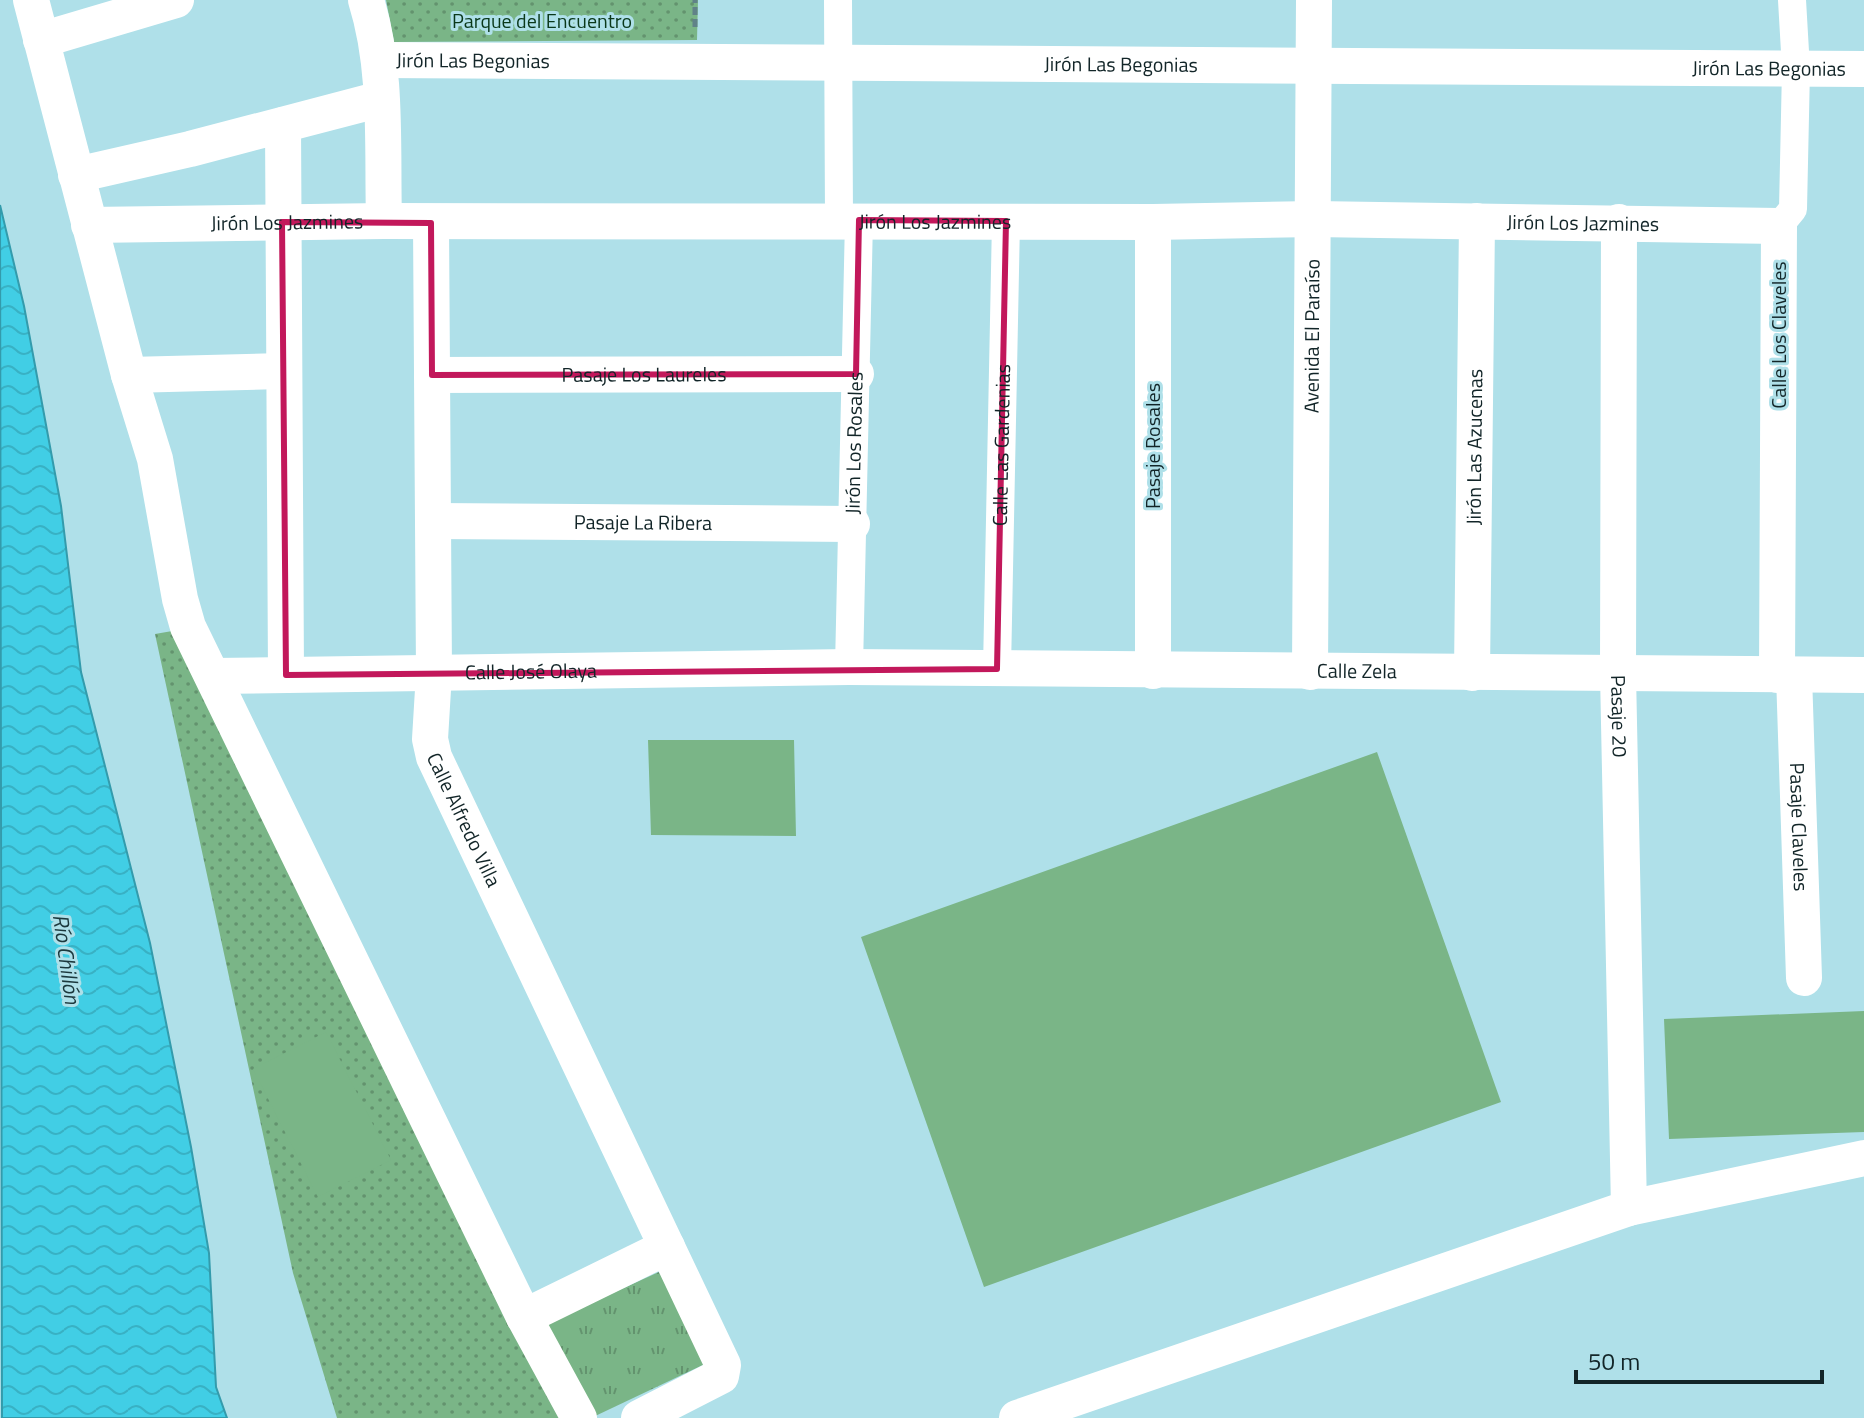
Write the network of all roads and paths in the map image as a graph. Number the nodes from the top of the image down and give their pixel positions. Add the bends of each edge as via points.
1 (31, 0) edge
2 (176, 0) edge
3 (366, 0) edge
4 (838, 0) edge
5 (1314, 0) edge
6 (1792, 0) edge
7 (41, 40) junction
8 (379, 60) junction
9 (837, 62) junction
10 (1314, 67) junction
11 (1796, 69) junction
12 (1864, 69) edge
13 (381, 99) junction
14 (283, 125) junction
15 (76, 175) junction
16 (1314, 219) junction
17 (849, 220) junction
18 (384, 221) junction
19 (1006, 221) junction
20 (1477, 221) junction
21 (282, 222) junction
22 (1153, 222) junction
23 (1619, 222) junction
24 (431, 223) junction
25 (89, 225) junction
26 (1779, 226) junction
27 (283, 371) junction
28 (856, 374) junction
29 (129, 375) junction
30 (432, 375) junction
31 (433, 521) junction
32 (852, 524) junction
33 (849, 667) junction
34 (997, 669) junction
35 (1153, 671) junction
36 (1310, 672) junction
37 (434, 673) junction
38 (1472, 673) junction
39 (1618, 674) junction
40 (286, 675) junction
41 (1786, 675) junction
42 (1864, 675) edge
43 (213, 676) junction
44 (1804, 978) dead end
45 (1864, 1158) edge
46 (1629, 1208) junction
47 (667, 1247) junction
48 (524, 1317) junction
49 (579, 1418) edge
50 (639, 1418) edge
51 (1017, 1418) edge

1 - 7 street
2 - 7 street
3 - 8 street
4 - 9 street, Jirón Los Rosales
5 - 10 street, Avenida El Paraíso
6 - 11 street, Calle Los Claveles
7 - 15 street
8 - 9 street, Jirón Las Begonias
8 - 13 street
9 - 10 street, Jirón Las Begonias
9 - 17 street, Jirón Los Rosales
10 - 11 street, Jirón Las Begonias
10 - 16 street, Avenida El Paraíso
11 - 12 street, Jirón Las Begonias
11 - 26 street, Calle Los Claveles via 1793,209
13 - 14 street
13 - 18 street
14 - 15 street
14 - 21 street
15 - 25 street
16 - 20 street, Jirón Los Jazmines
16 - 22 street, Jirón Los Jazmines
16 - 36 street, Avenida El Paraíso
17 - 19 street, Jirón Los Jazmines
17 - 24 street, Jirón Los Jazmines
17 - 28 street, Jirón Los Rosales
18 - 21 street, Jirón Los Jazmines
18 - 24 street, Jirón Los Jazmines
19 - 22 street, Jirón Los Jazmines
19 - 34 street, Calle Las Gardenias
20 - 23 street, Jirón Los Jazmines
20 - 38 street, Jirón Las Azucenas
21 - 25 street, Jirón Los Jazmines
21 - 27 street
22 - 35 street, Pasaje Rosales
23 - 26 street, Jirón Los Jazmines
23 - 39 street, Pasaje 20
24 - 30 street, Calle Alfredo Villa
25 - 29 street
26 - 41 street, Calle Los Claveles
27 - 29 street
27 - 40 street
28 - 30 street, Pasaje Los Laureles
28 - 32 street, Jirón Los Rosales
29 - 43 street via 155,459 180,599
30 - 31 street, Calle Alfredo Villa
31 - 32 street, Pasaje La Ribera
31 - 37 street, Calle Alfredo Villa
32 - 33 street, Jirón Los Rosales
33 - 34 street, Calle Zela
33 - 37 street, Calle José Olaya
34 - 35 street, Calle Zela
35 - 36 street, Calle Zela
36 - 38 street, Calle Zela
37 - 40 street, Calle José Olaya
37 - 47 street, Calle Alfredo Villa via 430,739 441,776
38 - 39 street, Calle Zela
39 - 41 street, Calle Zela
39 - 46 street, Pasaje 20
40 - 43 street, Calle José Olaya
41 - 42 street, Calle Zela
41 - 44 street, Pasaje Claveles
43 - 48 street
45 - 46 street
46 - 51 street
47 - 48 street
47 - 50 street, Calle Alfredo Villa via 723,1365 721,1376
48 - 49 street

